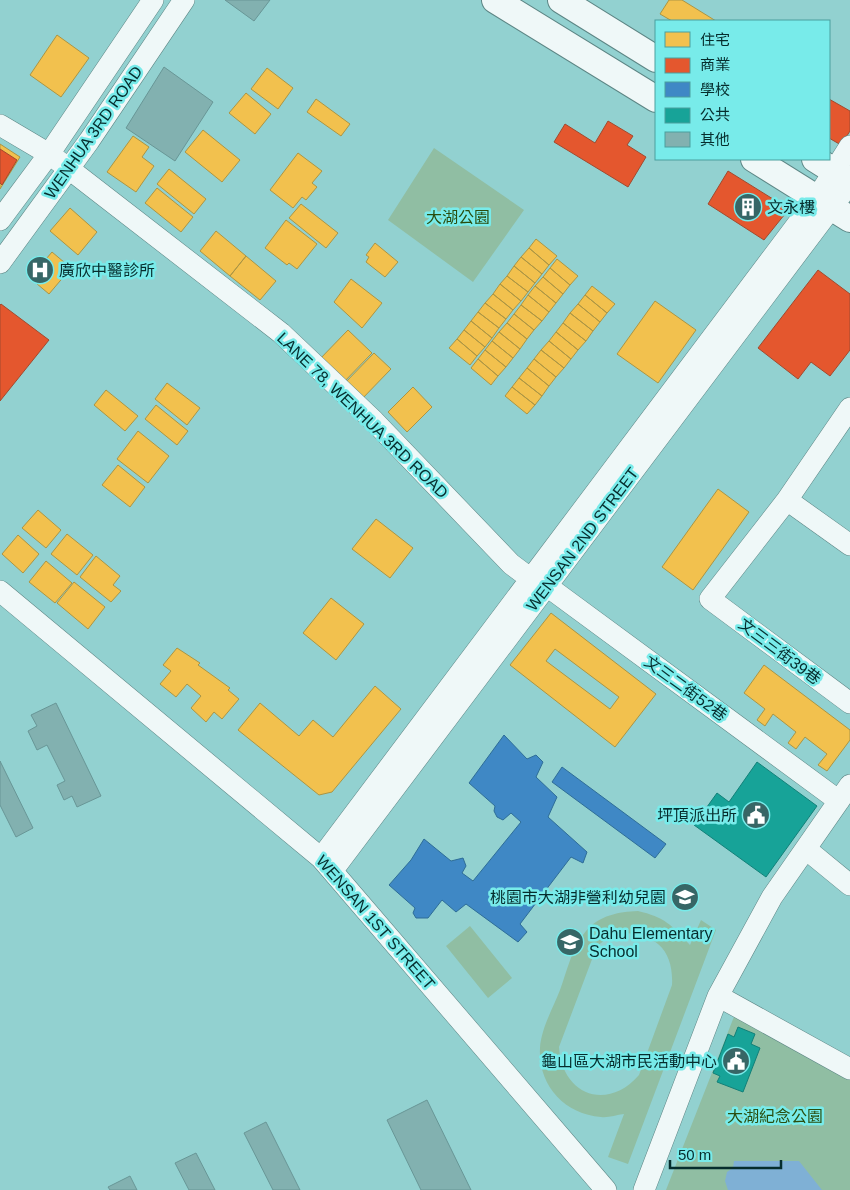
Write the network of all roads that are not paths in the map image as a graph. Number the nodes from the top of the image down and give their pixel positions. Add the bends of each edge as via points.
1 (154, 0) edge
2 (184, 0) edge
3 (495, 0) edge
4 (561, 0) edge
5 (655, 58) edge
6 (655, 98) edge
7 (0, 125) edge
8 (850, 146) edge
9 (49, 154) junction
10 (756, 160) edge
11 (68, 168) junction
12 (838, 173) edge
13 (833, 208) edge
14 (0, 220) edge
15 (0, 263) edge
16 (850, 408) edge
17 (787, 500) junction
18 (850, 546) edge
19 (539, 583) junction
20 (0, 591) edge
21 (850, 703) edge
22 (844, 793) edge
23 (806, 849) junction
24 (327, 864) junction
25 (850, 885) edge
26 (718, 996) junction
27 (850, 1069) edge
28 (606, 1190) edge
29 (644, 1190) edge

1 - 9 street, WENHUA 3RD ROAD
2 - 11 street, WENHUA 3RD ROAD
3 - 6 main road
4 - 5 main road
7 - 9 street, LANE 78, WENHUA 3RD ROAD
8 - 12 street, WENSAN 2ND STREET
9 - 11 street, LANE 78, WENHUA 3RD ROAD
9 - 14 street, WENHUA 3RD ROAD
10 - 13 main road
11 - 15 street, WENHUA 3RD ROAD
11 - 19 street, LANE 78, WENHUA 3RD ROAD via 281,333 374,421 511,564
12 - 13 street, WENSAN 2ND STREET
13 - 19 street, WENSAN 2ND STREET
16 - 17 street
17 - 18 street
17 - 21 street, 文三三街39巷 via 710,599
19 - 22 street, 文三二街52巷
19 - 24 street, WENSAN 2ND STREET
20 - 24 street, WENSAN 1ST STREET
22 - 23 street
23 - 25 street
23 - 26 street via 772,897
24 - 28 street, WENSAN 1ST STREET
26 - 27 street
26 - 29 street

